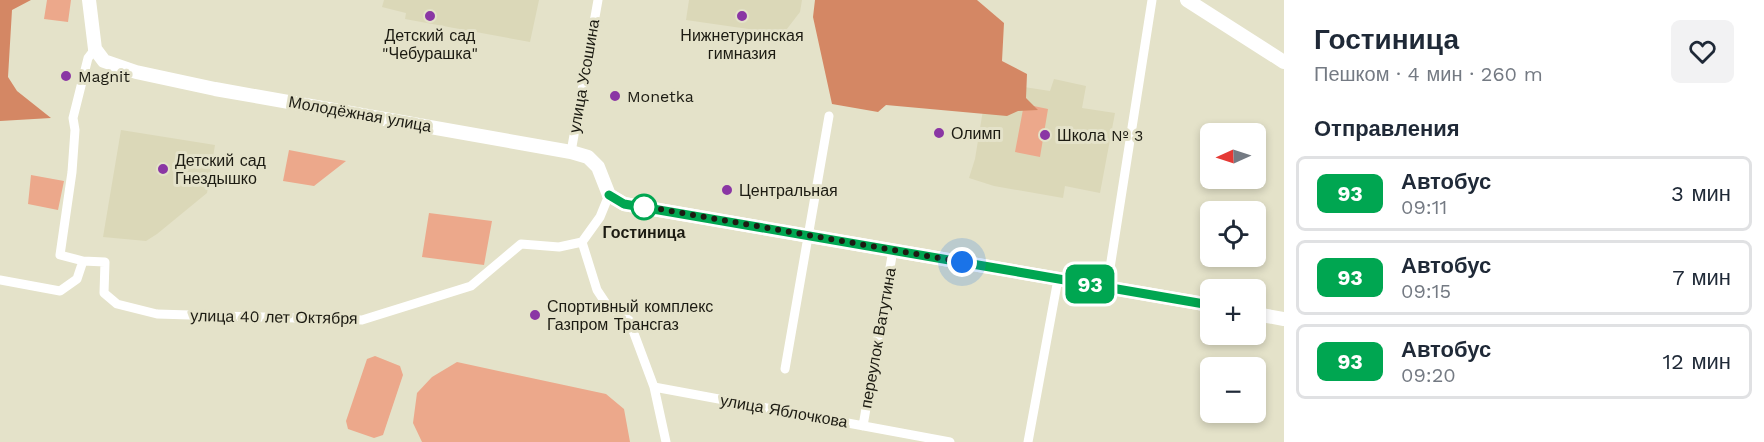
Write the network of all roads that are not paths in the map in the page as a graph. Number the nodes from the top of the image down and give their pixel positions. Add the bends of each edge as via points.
1 (88, 0) edge
2 (598, 0) edge
3 (1152, 0) edge
4 (1187, 0) edge
5 (95, 50) junction
6 (1284, 62) edge
7 (829, 116) dead end
8 (571, 152) junction
9 (609, 195) junction
10 (807, 235) junction
11 (582, 242) junction
12 (893, 250) junction
13 (83, 261) junction
14 (1058, 279) junction
15 (0, 280) edge
16 (1107, 287) junction
17 (1200, 303) edge
18 (1266, 316) edge
19 (1284, 319) edge
20 (784, 369) dead end
21 (654, 387) junction
22 (863, 426) junction
23 (666, 442) edge
24 (945, 442) edge
25 (1028, 442) edge

1 - 5 street
2 - 8 street, улица Усошина
3 - 16 street
4 - 6 street
5 - 8 street, Молодёжная улица via 104,61 136,72
5 - 13 street via 88,57 73,118 72,172 60,255
7 - 10 street
8 - 9 street, Молодёжная улица via 588,157 598,167
9 - 10 street via 624,204
9 - 11 street via 600,217
10 - 12 street
10 - 20 street
11 - 13 street, улица 40 лет Октября via 559,247 521,244 471,286 362,320 157,314 117,304 104,293 105,262
11 - 21 street via 597,290 609,308 629,320
12 - 14 street
12 - 22 street, переулок Ватутина
13 - 15 street via 77,279 60,291
14 - 16 street
14 - 25 street
16 - 17 street
18 - 19 street
21 - 22 street, улица Яблочкова
21 - 23 street
22 - 24 street, улица Яблочкова

